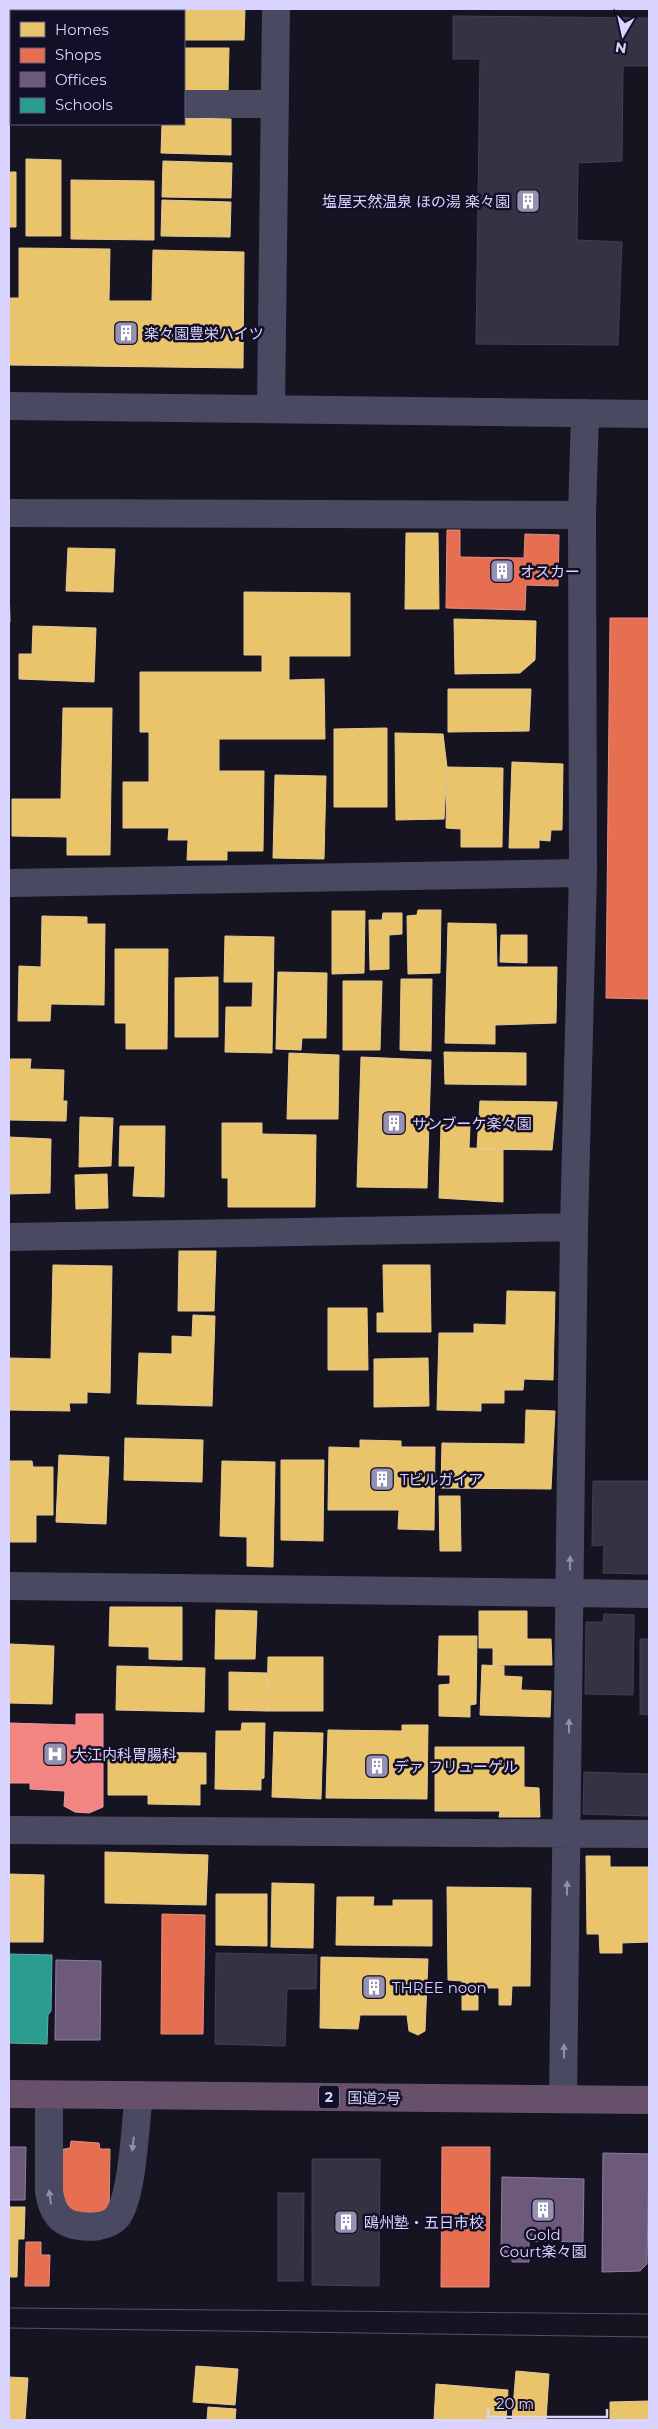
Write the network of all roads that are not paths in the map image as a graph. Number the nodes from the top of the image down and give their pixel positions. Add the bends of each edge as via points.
1 (276, 9) edge
2 (185, 104) edge
3 (275, 104) junction
4 (9, 406) edge
5 (271, 408) junction
6 (585, 412) junction
7 (649, 414) edge
8 (9, 513) edge
9 (582, 515) junction
10 (583, 873) junction
11 (9, 883) edge
12 (574, 1227) junction
13 (9, 1236) edge
14 (9, 1586) edge
15 (570, 1592) junction
16 (649, 1594) edge
17 (9, 1830) edge
18 (568, 1834) junction
19 (649, 1834) edge
20 (9, 2094) edge
21 (50, 2094) junction
22 (139, 2095) junction
23 (563, 2100) junction
24 (649, 2100) edge

1 - 3 street
2 - 3 street
3 - 5 street
4 - 5 street
5 - 6 street
6 - 7 street
6 - 9 street
8 - 9 street
9 - 10 street
10 - 11 street
10 - 12 street
12 - 13 street
15 -> 12 street
14 - 15 street
15 - 16 street
18 -> 15 street
17 - 18 street
18 - 19 street
23 -> 18 street
20 - 21 highway, 国道2号 / 2
21 - 22 highway, 国道2号 / 2
22 -> 21 street via 126,2198 117,2218 104,2226 62,2221 51,2205 48,2191
22 - 23 highway, 国道2号 / 2
23 - 24 highway, 国道2号 / 2

